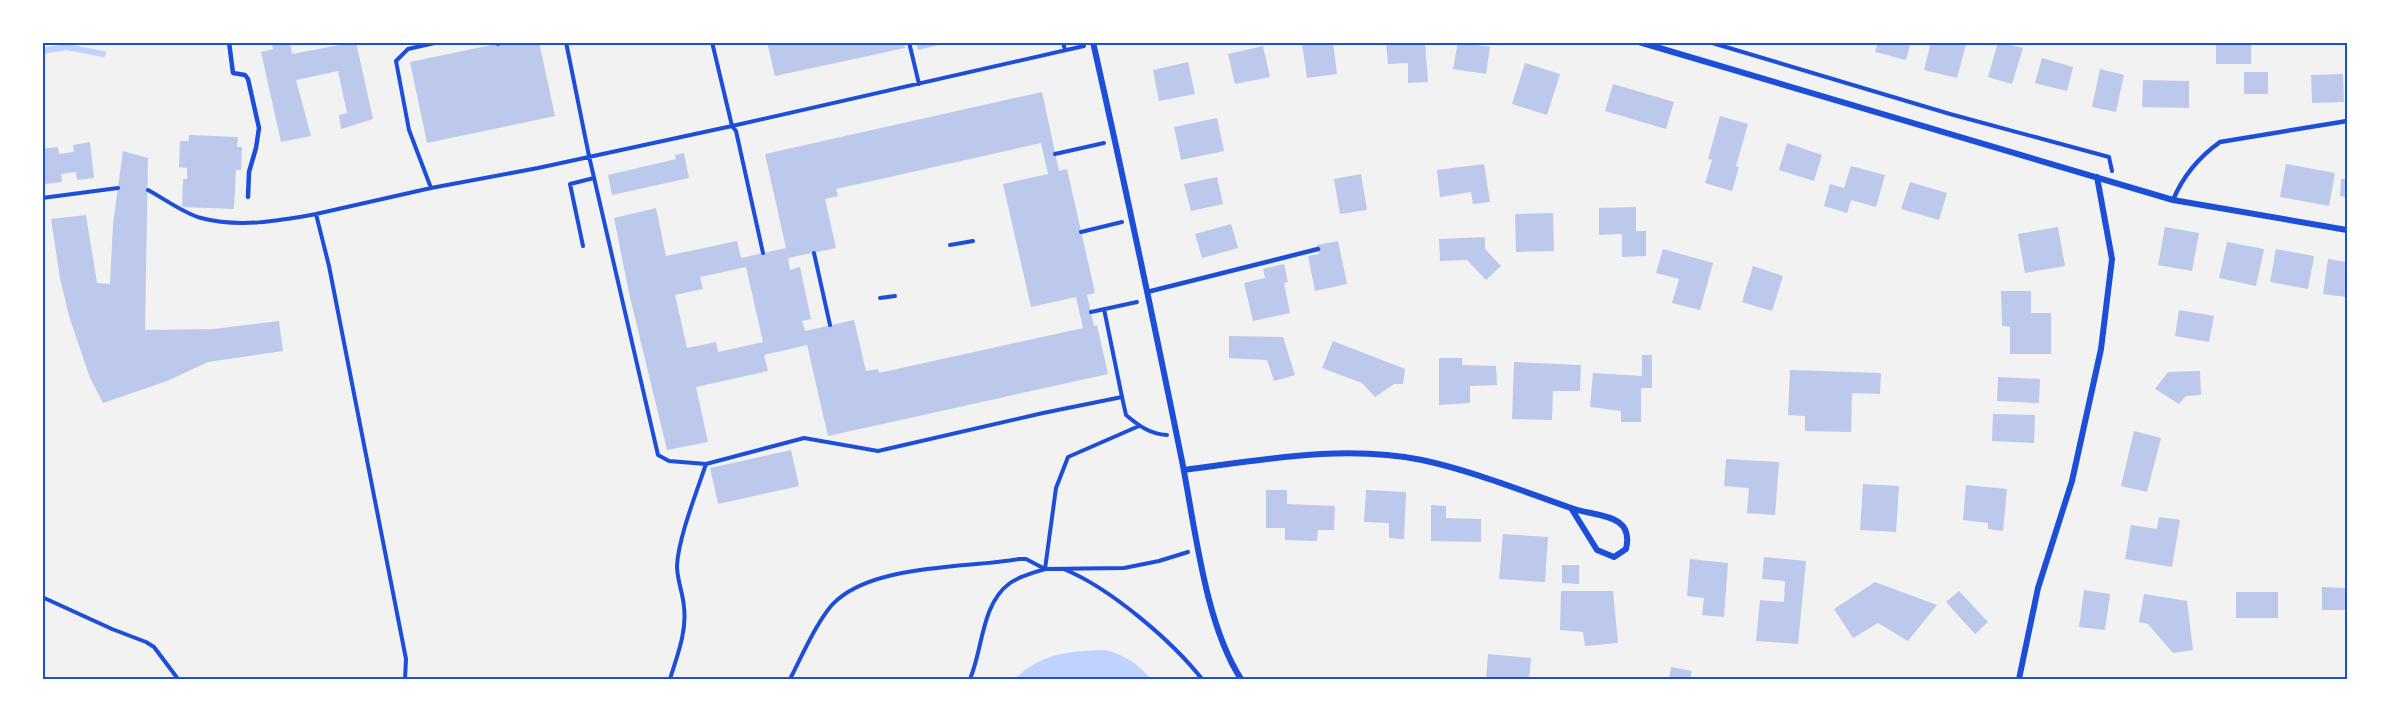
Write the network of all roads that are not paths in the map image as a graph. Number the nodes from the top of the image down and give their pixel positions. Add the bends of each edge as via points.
1 (229, 42) edge
2 (1102, 42) edge
3 (1639, 42) edge
4 (1093, 43) edge
5 (2347, 121) edge
6 (2097, 177) junction
7 (248, 197) dead end
8 (2173, 200) junction
9 (2347, 230) edge
10 (1318, 249) dead end
11 (1148, 296) junction
12 (1184, 470) junction
13 (1571, 508) junction
14 (1241, 679) edge
15 (2019, 679) edge

1 - 7 lane via 233,73 248,79 259,128
2 - 4 street
3 - 6 street
4 - 11 street
5 - 8 lane via 2220,142 2186,175
6 - 8 street
6 - 15 street via 2112,259 2100,349 2072,481 2038,588
8 - 9 street
10 - 11 lane
11 - 12 street
12 - 13 street via 1309,455 1382,455 1421,460
12 - 14 street via 1215,618 1231,664
13 - 13 street via 1597,550 1614,557 1626,549 1627,532 1619,522

